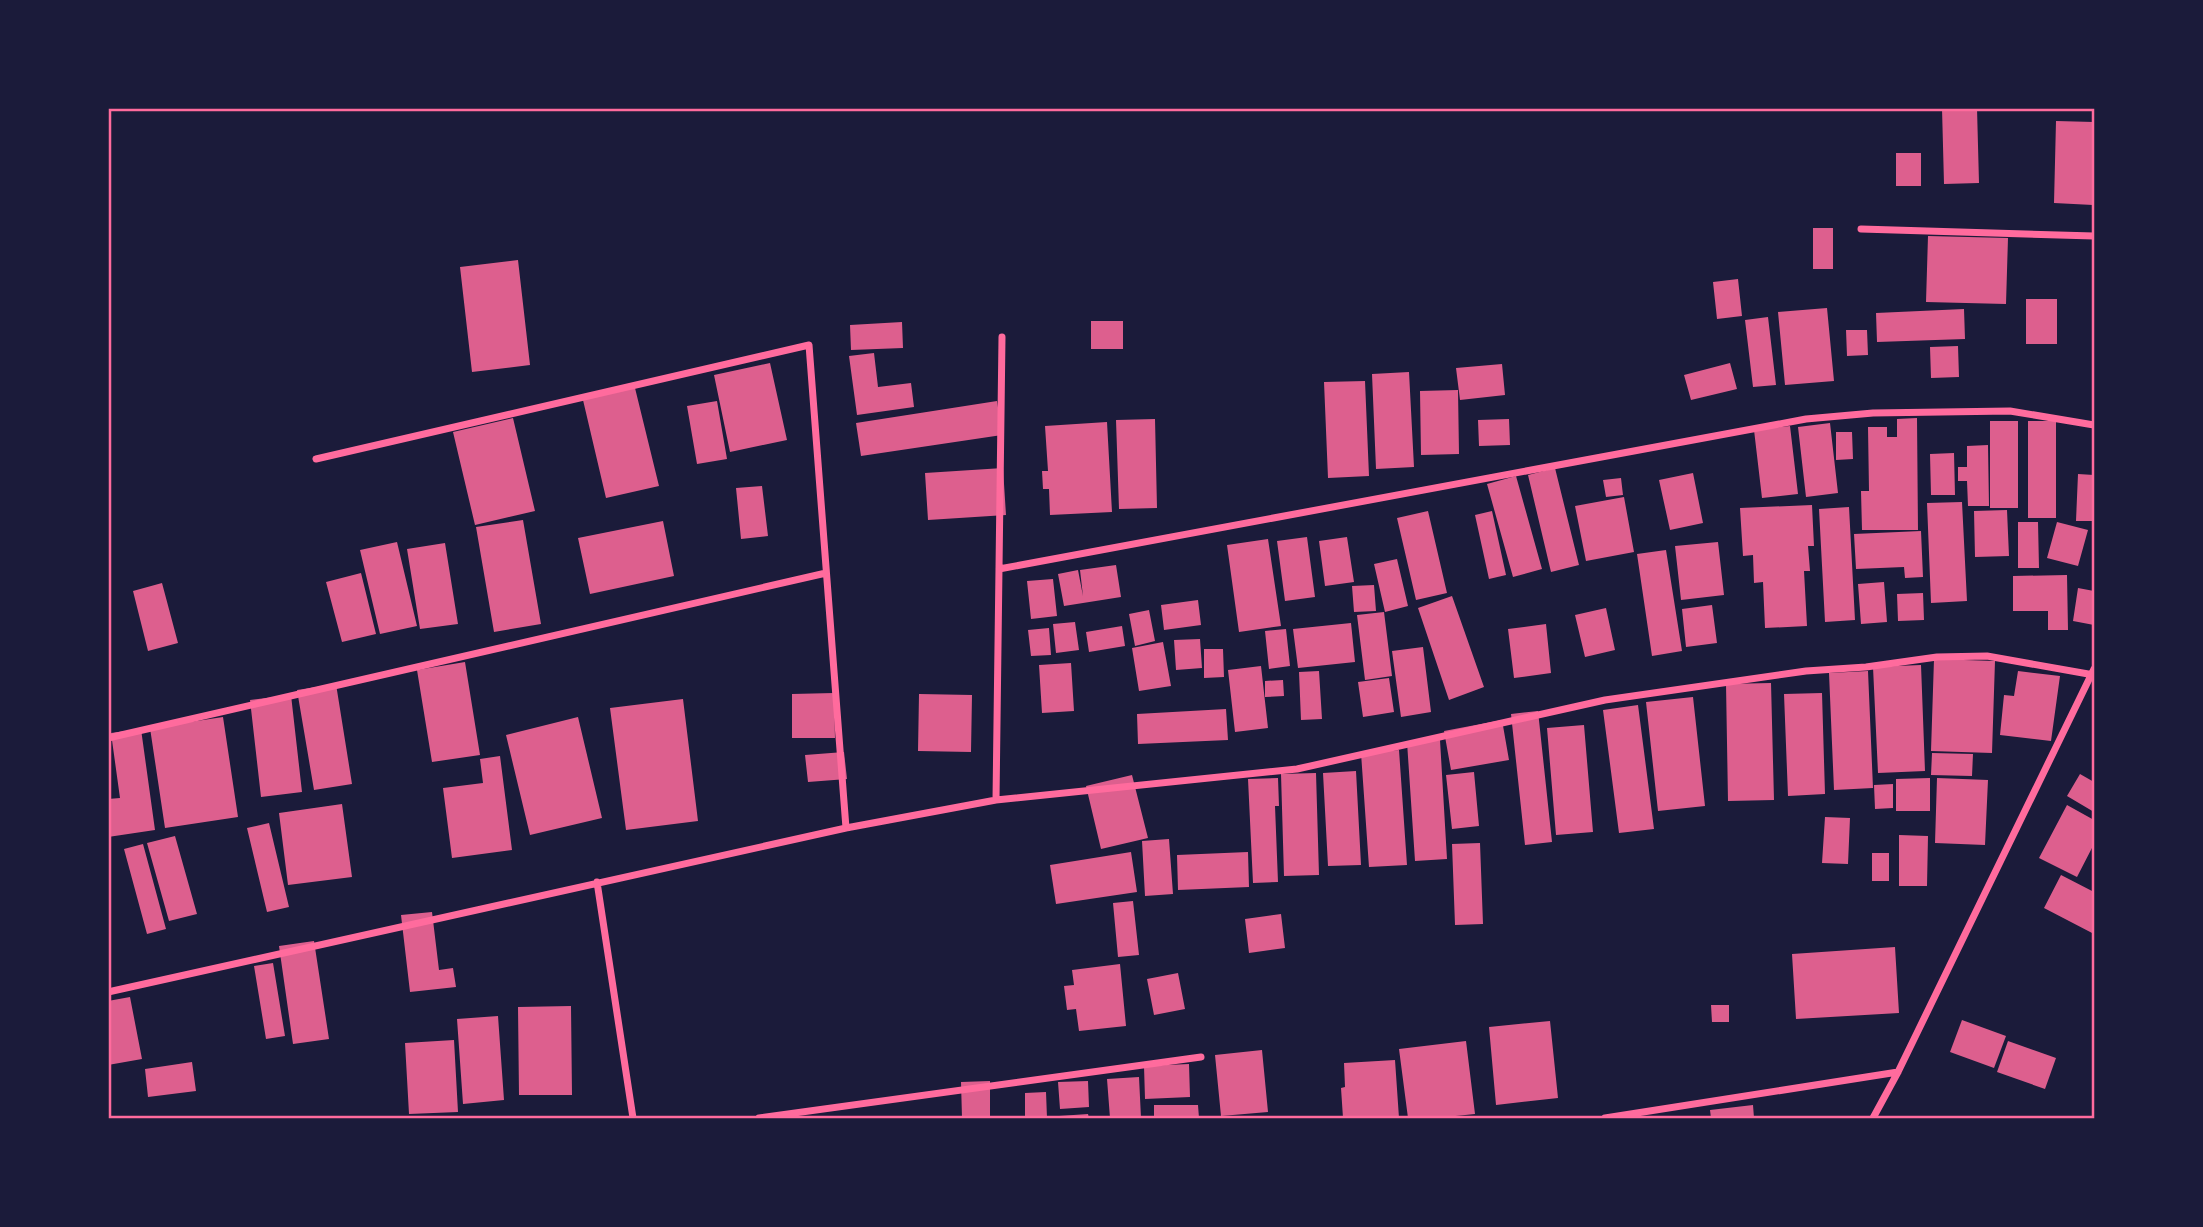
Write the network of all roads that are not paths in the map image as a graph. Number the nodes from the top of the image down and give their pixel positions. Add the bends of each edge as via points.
1 (1861, 229) dead end
2 (2095, 236) edge
3 (1002, 337) dead end
4 (2095, 425) edge
5 (316, 459) dead end
6 (999, 569) junction
7 (826, 573) junction
8 (2094, 673) edge
9 (108, 738) edge
10 (996, 800) junction
11 (846, 828) junction
12 (597, 882) junction
13 (108, 992) edge
14 (1201, 1057) dead end
15 (1898, 1072) junction
16 (633, 1118) edge
17 (759, 1118) edge
18 (1605, 1118) edge
19 (1873, 1118) edge

1 - 2 street
3 - 6 street
4 - 6 street via 2010,411 1806,419
5 - 7 street via 809,345
6 - 10 street
7 - 9 street
7 - 11 street
8 - 10 street via 1987,656 1806,671 1605,701 1297,769
8 - 15 street
10 - 11 street
11 - 12 street
12 - 13 street
12 - 16 street
14 - 17 street
15 - 18 street
15 - 19 street

